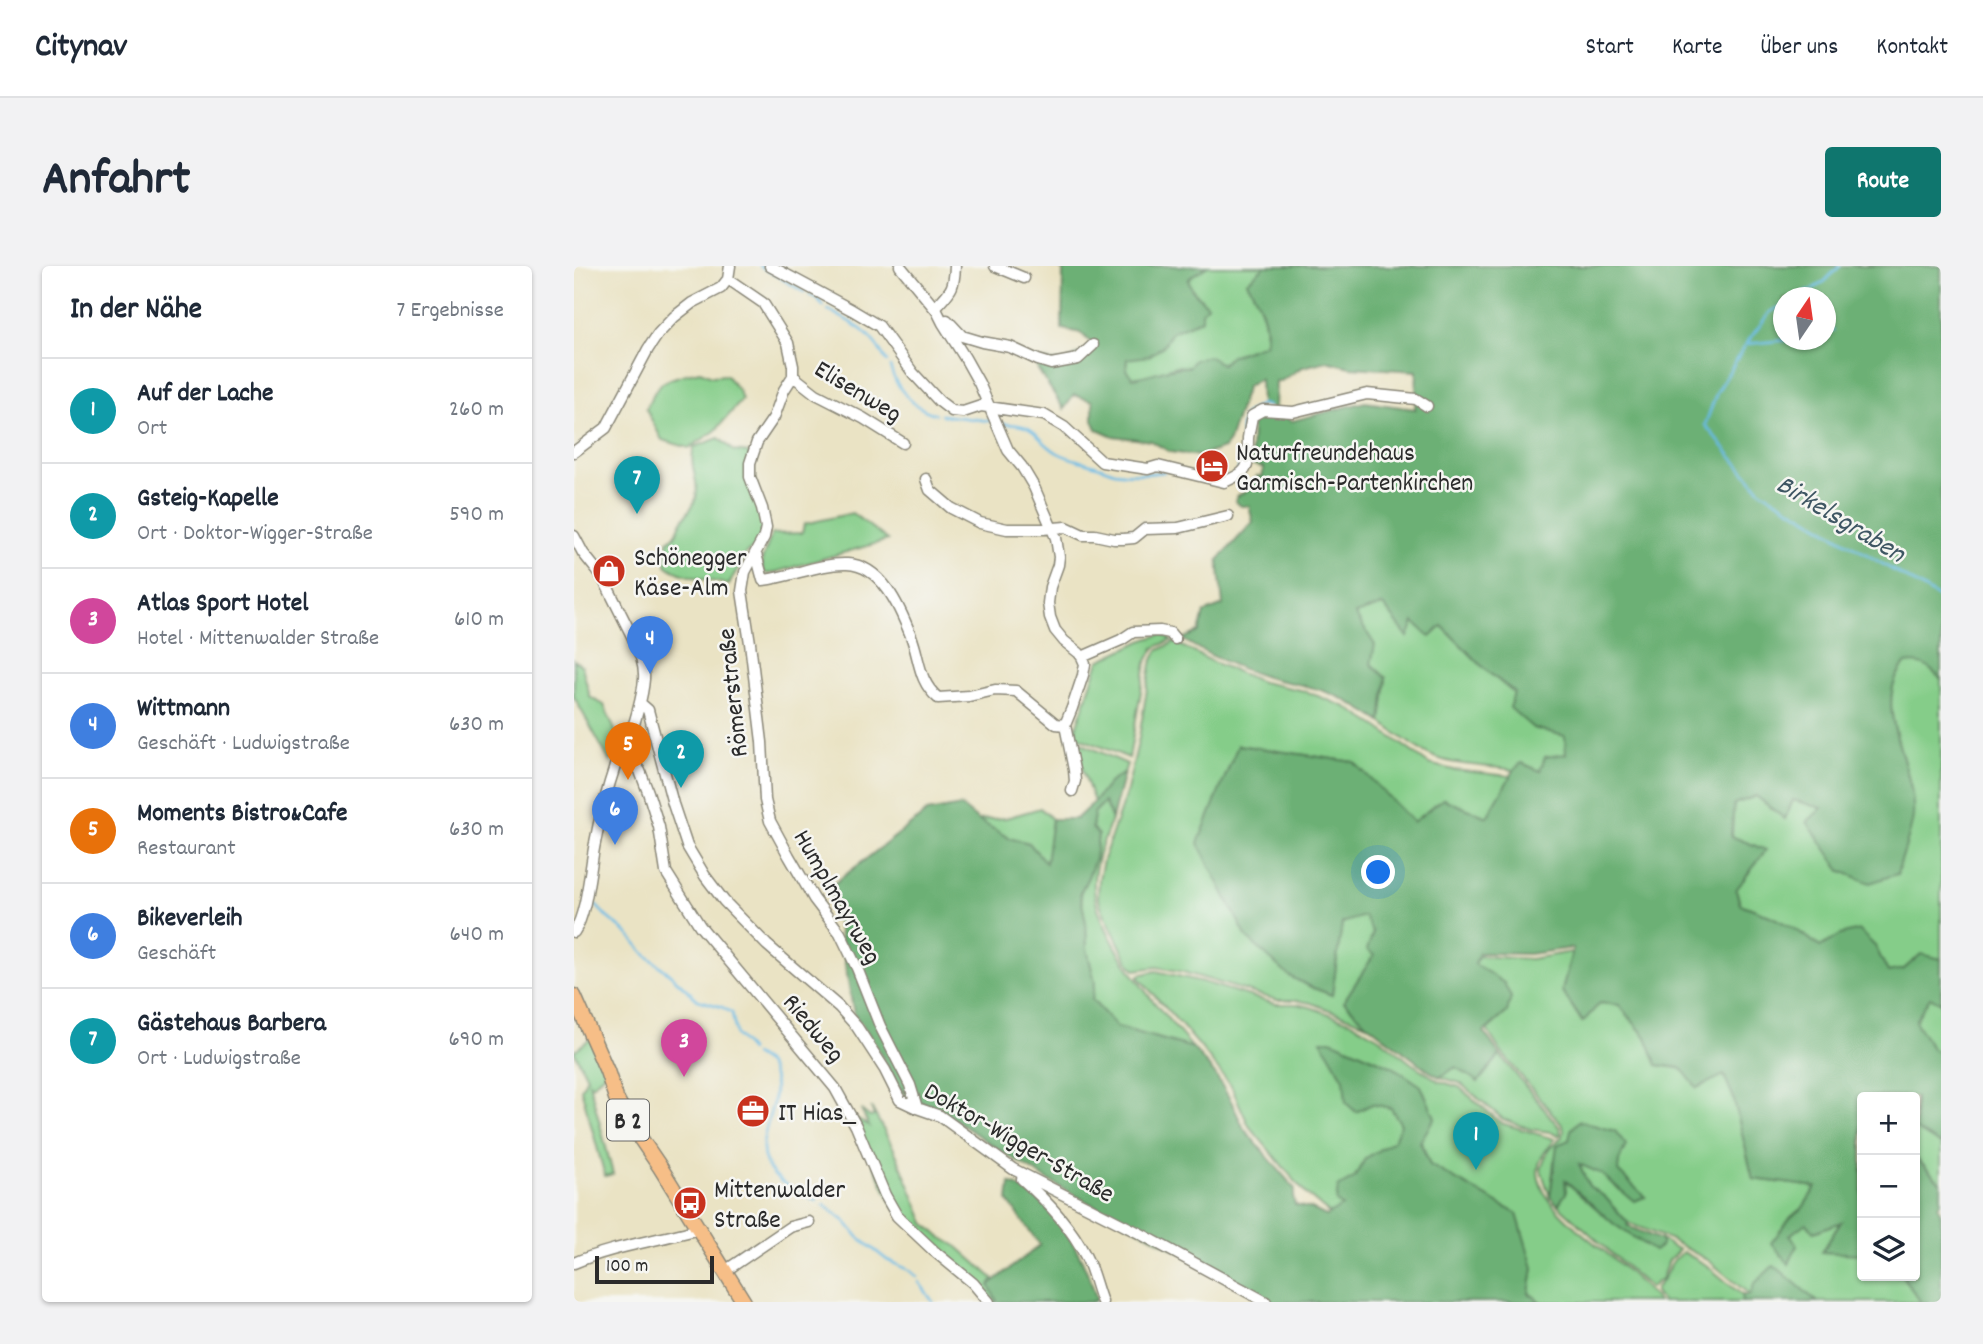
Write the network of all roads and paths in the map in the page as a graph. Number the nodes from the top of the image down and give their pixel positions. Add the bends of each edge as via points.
1 (730, 266) edge
2 (770, 266) edge
3 (900, 266) edge
4 (955, 266) edge
5 (995, 266) edge
6 (1024, 278) dead end
7 (728, 279) junction
8 (936, 309) junction
9 (1093, 345) dead end
10 (793, 376) junction
11 (1427, 406) dead end
12 (990, 407) junction
13 (903, 443) dead end
14 (574, 452) edge
15 (926, 479) dead end
16 (1228, 516) dead end
17 (1052, 527) junction
18 (574, 536) edge
19 (756, 554) junction
20 (744, 580) junction
21 (763, 580) junction
22 (1175, 639) dead end
23 (1082, 657) junction
24 (640, 703) junction
25 (1065, 725) junction
26 (623, 749) junction
27 (763, 782) joint
28 (1072, 791) dead end
29 (574, 932) edge
30 (574, 996) edge
31 (578, 1020) edge
32 (917, 1108) junction
33 (1013, 1170) junction
34 (808, 1222) dead end
35 (698, 1229) junction
36 (574, 1263) edge
37 (725, 1271) junction
38 (744, 1302) edge
39 (989, 1302) edge
40 (1102, 1302) edge
41 (1266, 1302) edge

1 - 7 street
2 - 12 street via 879,326 947,409 958,413
3 - 8 street
4 - 8 street via 953,288
5 - 6 street
7 - 10 street via 763,303 788,343
7 - 14 street via 658,334 611,421
8 - 9 street via 962,336 1010,347 1051,364 1078,359
8 - 12 street
10 - 13 street, Elisenweg
10 - 19 street, Römerstraße via 751,456 750,477 766,527
11 - 12 street via 1416,399 1367,394 1293,412 1263,410 1252,416 1247,468 1224,482 1158,466 1148,469 1102,462 1051,418
12 - 17 street via 1002,439 1034,487
15 - 17 street via 937,497 980,523 1007,529
16 - 17 street via 1178,528 1145,529 1134,538 1123,539 1083,536 1072,528
17 - 23 street via 1059,557 1049,595 1050,617 1064,641
18 - 24 street via 603,578 638,647 644,677
19 - 20 street, Römerstraße
19 - 21 street
20 - 21 street
20 - 27 street, Römerstraße via 742,598 762,742
21 - 25 street via 846,564 863,566 889,589 912,638 925,684 938,698 1016,691 1056,724
22 - 23 street via 1160,631 1133,632
23 - 25 street via 1083,675
24 - 26 street
24 - 32 street, Doktor-Wigger-Straße via 648,710 687,846 705,876 768,945 839,1007 857,1027 900,1100
25 - 28 street via 1073,758
26 - 29 street via 595,839 584,904
26 - 39 street, Riedweg via 640,771 648,792 666,872 701,926 835,1088 897,1216
27 - 32 street, Humplmayrweg via 770,821 814,899 840,933
30 - 31 main road, B 2
31 - 35 main road, B 2 via 628,1120
32 - 33 street, Doktor-Wigger-Straße via 954,1125
33 - 40 street via 1043,1197 1077,1240
33 - 41 street, Doktor-Wigger-Straße
34 - 37 street via 790,1227
35 - 36 street
35 - 37 main road, B 2
37 - 38 main road, B 2

